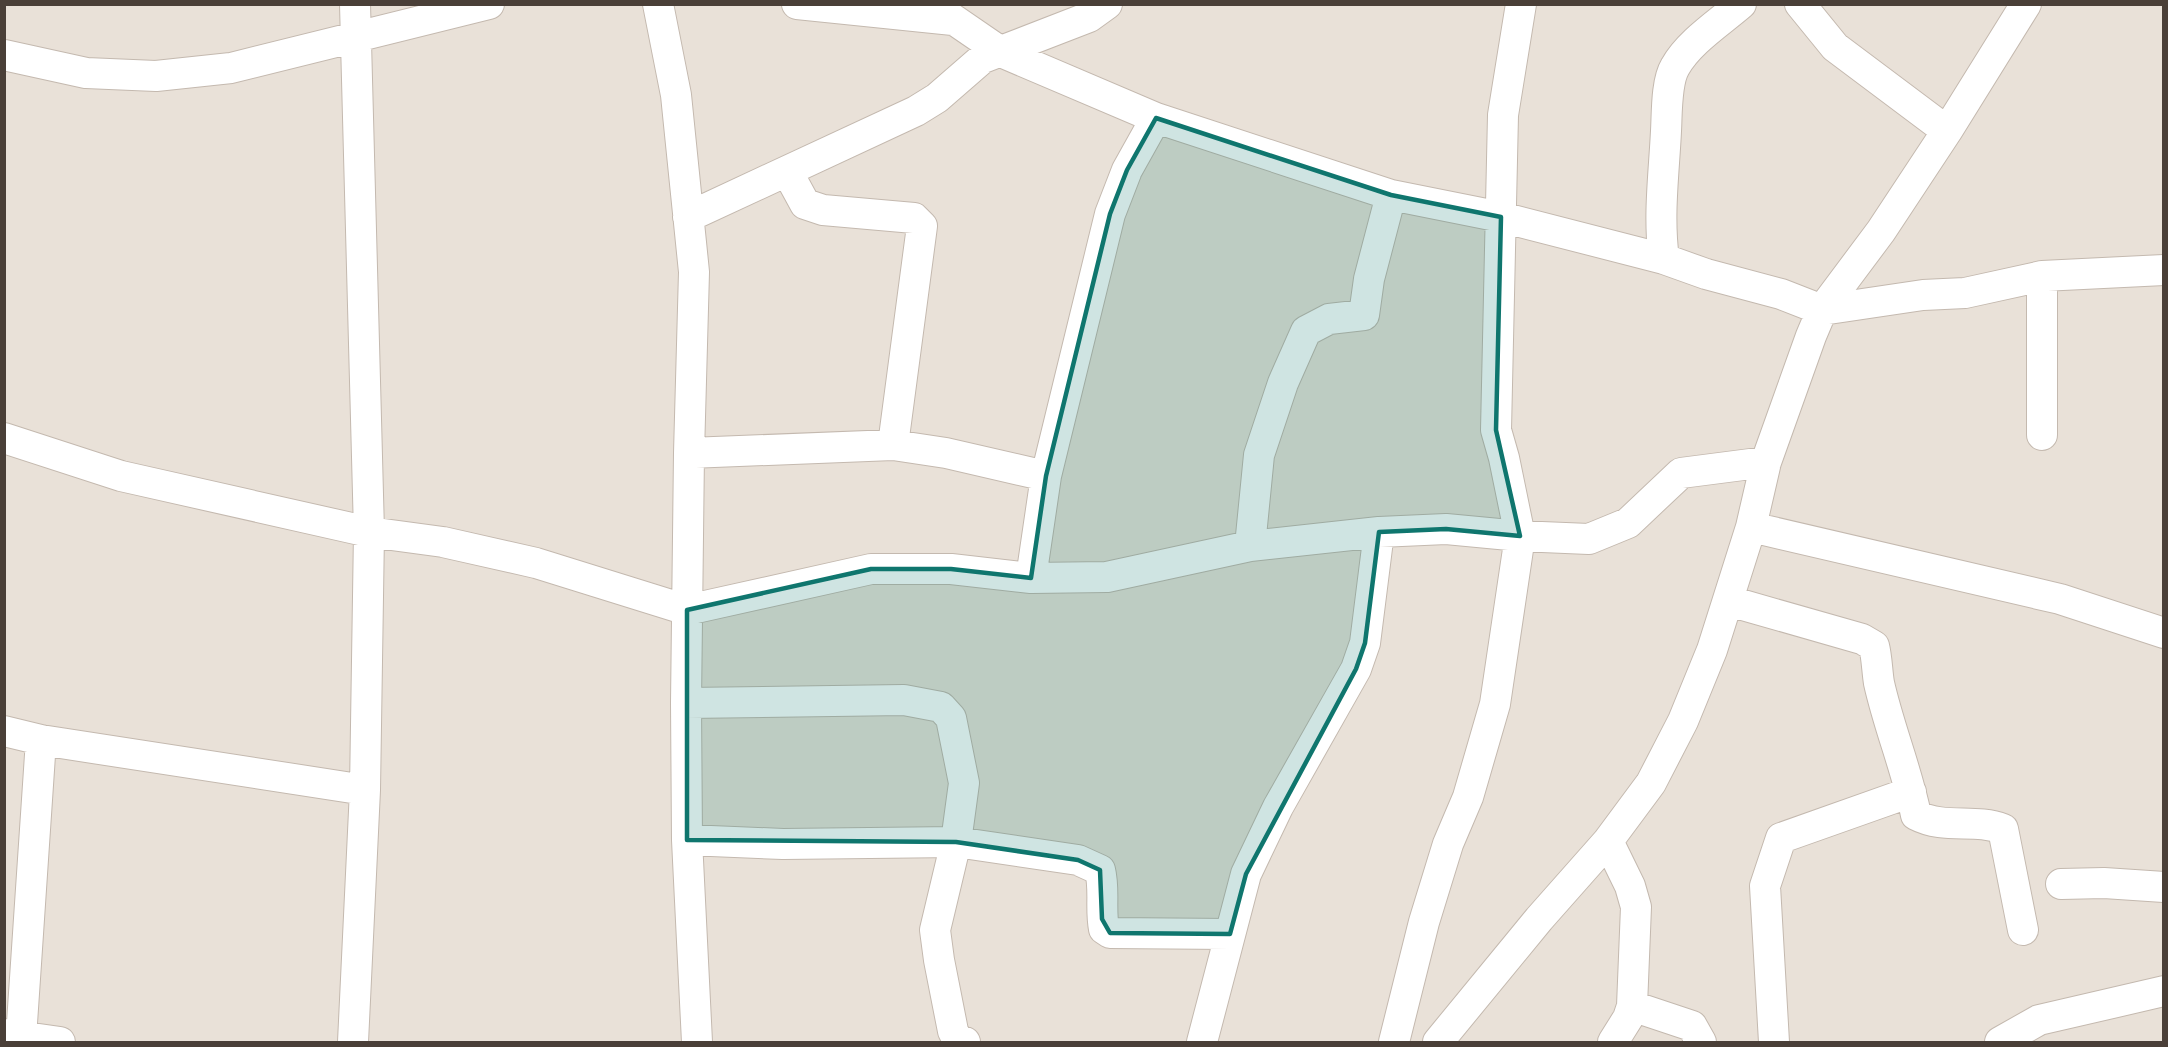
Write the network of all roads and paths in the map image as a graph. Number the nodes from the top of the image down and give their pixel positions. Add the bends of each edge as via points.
1 (355, 4) edge
2 (489, 4) edge
3 (658, 4) edge
4 (797, 4) edge
5 (1107, 4) edge
6 (1521, 4) edge
7 (1741, 4) edge
8 (1800, 4) edge
9 (2026, 4) edge
10 (943, 13) edge
11 (356, 37) junction
12 (1001, 52) junction
13 (4, 55) edge
14 (1156, 118) junction
15 (1947, 131) junction
16 (787, 171) junction
17 (1391, 195) junction
18 (688, 217) junction
19 (1502, 217) junction
20 (1664, 259) junction
21 (2163, 270) edge
22 (2042, 276) junction
23 (1822, 310) junction
24 (2043, 435) dead end
25 (4, 438) edge
26 (893, 445) junction
27 (689, 453) junction
28 (1766, 462) junction
29 (1046, 476) junction
30 (1751, 527) junction
31 (369, 532) junction
32 (1379, 532) junction
33 (1520, 536) junction
34 (1250, 546) junction
35 (1031, 578) junction
36 (1728, 601) junction
37 (687, 610) junction
38 (2163, 633) edge
39 (686, 703) junction
40 (4, 731) edge
41 (41, 740) junction
42 (365, 790) junction
43 (1911, 792) junction
44 (687, 840) junction
45 (1608, 841) junction
46 (956, 843) junction
47 (2061, 885) dead end
48 (2163, 887) edge
49 (2023, 930) dead end
50 (1230, 934) junction
51 (2163, 991) edge
52 (1632, 1006) junction
53 (13, 1036) edge
54 (60, 1042) edge
55 (353, 1042) edge
56 (697, 1042) edge
57 (965, 1042) edge
58 (1202, 1042) edge
59 (1394, 1042) edge
60 (1438, 1042) edge
61 (1613, 1042) edge
62 (1701, 1042) edge
63 (1774, 1042) edge
64 (2000, 1042) edge

1 - 11 street
2 - 11 street
3 - 18 street via 676,95
4 - 10 street
5 - 12 street via 1089,17
6 - 19 street via 1503,115
7 - 20 street via 1683,55 1673,70 1664,174
8 - 15 street via 1835,47
9 - 15 street
10 - 12 street
11 - 13 street via 231,68 156,76 86,73
11 - 31 street
12 - 14 street
12 - 16 street via 983,58 938,98 916,111
14 - 17 street
14 - 29 street via 1127,170 1110,214
15 - 23 street via 1881,231
16 - 18 street
16 - 26 street via 805,204 823,210 914,218 922,226
17 - 19 street
17 - 34 street via 1369,279 1364,315 1329,319 1306,331 1283,383 1259,455
18 - 27 street via 694,272
19 - 20 street
19 - 33 street via 1496,430
20 - 23 street
21 - 22 street
22 - 23 street via 1965,293
22 - 24 street
23 - 28 street
25 - 31 street via 121,476
26 - 27 street
26 - 29 street
27 - 37 street
28 - 30 street
28 - 33 street via 1681,473 1628,523 1589,539
29 - 35 street
30 - 36 street
30 - 38 street via 2060,599
31 - 37 street via 442,542 536,563
31 - 42 street
32 - 33 street via 1446,530
32 - 34 street
32 - 50 street via 1365,643 1356,669 1250,864
33 - 59 street via 1496,704 1424,922
34 - 35 street via 1107,577
35 - 37 street via 951,569 871,569
36 - 43 street via 1862,639 1874,646 1879,681
36 - 45 street via 1683,721 1651,783
37 - 39 street
39 - 44 street
39 - 46 street via 904,700 941,707 951,718 964,783
40 - 41 street
41 - 42 street
41 - 53 street
42 - 55 street
43 - 49 street via 1916,815 1930,822 1988,823 2003,829
43 - 63 street via 1781,838 1765,886
44 - 46 street
44 - 56 street
45 - 52 street via 1636,907
45 - 60 street
46 - 50 street via 1078,860 1100,870 1104,884 1102,919 1104,929 1110,933
46 - 57 street via 935,930 953,1031 957,1039
47 - 48 street
50 - 58 street
51 - 64 street via 2039,1020
52 - 61 street
52 - 62 street via 1692,1026
53 - 54 street

